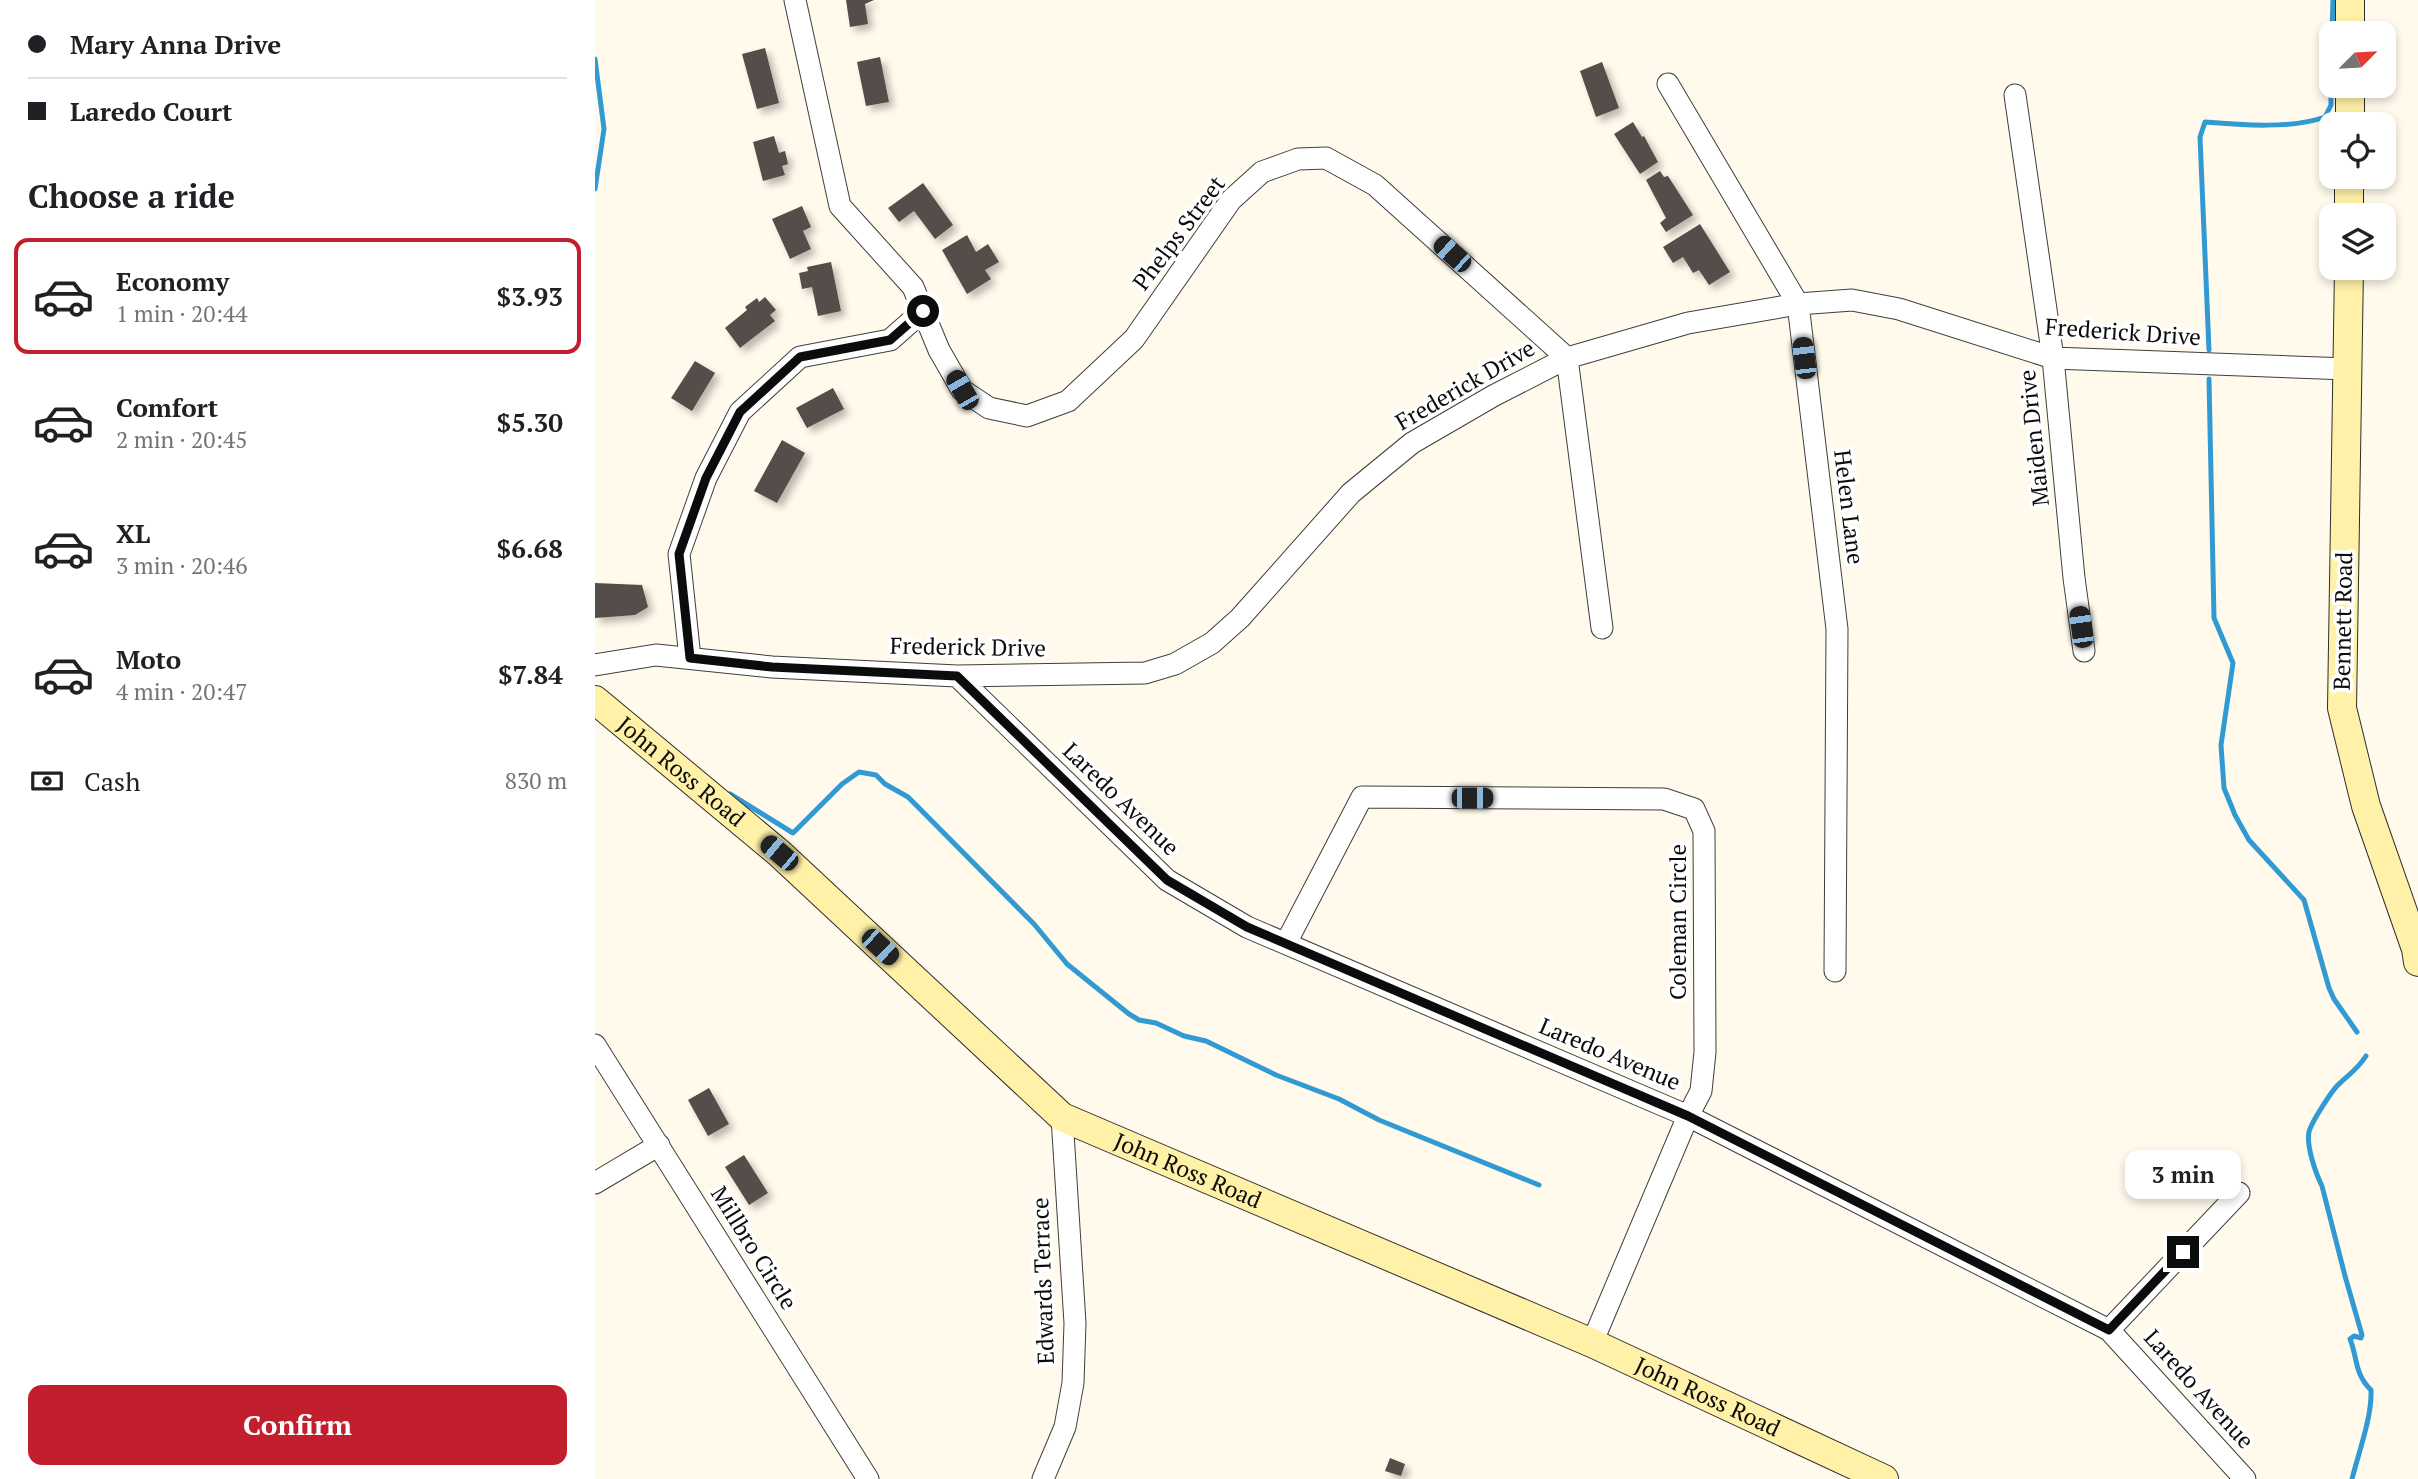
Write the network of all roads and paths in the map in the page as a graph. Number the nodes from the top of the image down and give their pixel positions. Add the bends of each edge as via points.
1 (795, 0) edge
2 (2350, 0) edge
3 (2350, 21) edge
4 (1668, 84) dead end
5 (2015, 95) dead end
6 (2349, 280) edge
7 (1798, 304) junction
8 (923, 311) junction
9 (1567, 358) junction
10 (2053, 358) junction
11 (2348, 369) junction
12 (1602, 628) dead end
13 (2084, 651) dead end
14 (690, 658) junction
15 (595, 666) edge
16 (957, 676) junction
17 (595, 700) edge
18 (1286, 943) junction
19 (2418, 962) edge
20 (1835, 971) dead end
21 (595, 1045) edge
22 (1688, 1116) junction
23 (1062, 1117) junction
24 (659, 1145) junction
25 (595, 1183) edge
26 (2239, 1193) dead end
27 (2109, 1330) junction
28 (1591, 1343) junction
29 (868, 1479) edge
30 (1043, 1479) edge
31 (1884, 1479) edge
32 (2245, 1479) edge

1 - 8 street, Phelps Street via 840,206 913,287
2 - 3 street
4 - 7 street, Helen Lane
5 - 10 street, Maiden Drive
6 - 11 street, Bennett Road
7 - 9 street, Frederick Drive via 1688,323
7 - 10 street, Frederick Drive via 1852,300 1899,309
7 - 20 street, Helen Lane via 1837,629
8 - 9 street, Phelps Street via 962,390 989,408 1027,416 1068,401 1134,339 1231,200 1262,172 1298,159 1327,158 1375,185
8 - 14 street via 890,340 800,357 740,412 706,478 679,554
9 - 12 street
9 - 16 street, Frederick Drive via 1412,443 1351,493 1240,618 1212,643 1175,664 1145,673
10 - 11 street, Frederick Drive
10 - 13 street, Maiden Drive
11 - 19 street, Bennett Road via 2341,708 2366,806
14 - 15 street, Frederick Drive via 656,655
14 - 16 street, Frederick Drive
16 - 18 street, Laredo Avenue via 1167,880 1247,927
17 - 23 street, John Ross Road via 779,853
18 - 22 street, Laredo Avenue
18 - 22 street, Coleman Circle via 1362,797 1664,799 1694,808 1704,831 1705,1052 1700,1091
21 - 24 street, Millbro Circle
22 - 27 street, Laredo Avenue
22 - 28 street, Coleman Circle
23 - 28 street, John Ross Road
23 - 30 street, Edwards Terrace via 1075,1323 1073,1383 1065,1427
24 - 25 street
24 - 29 street, Millbro Circle
26 - 27 street
27 - 32 street, Laredo Avenue
28 - 31 street, John Ross Road

